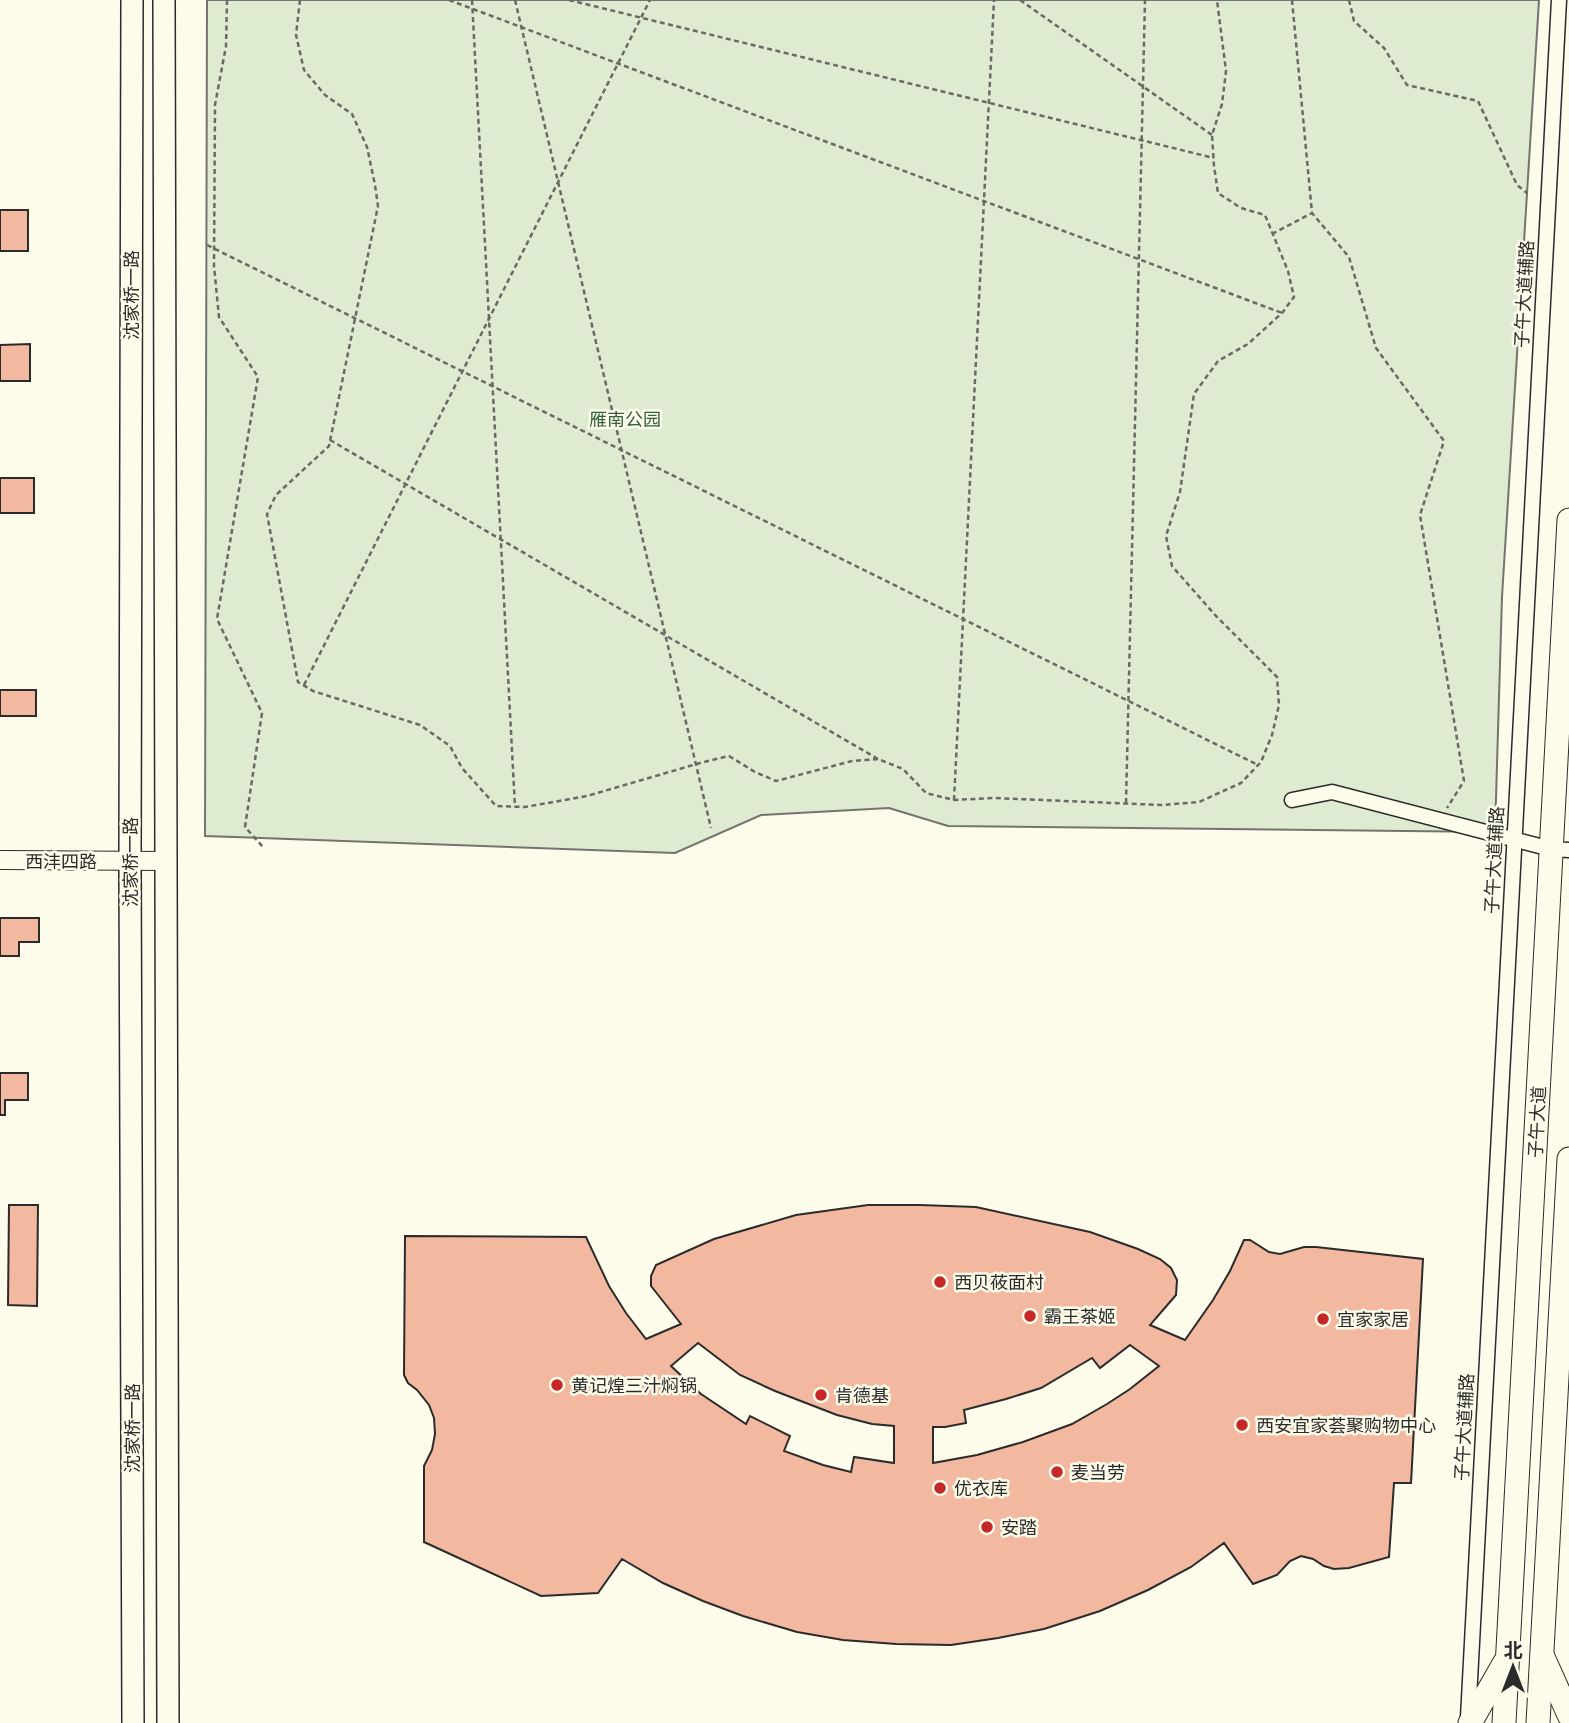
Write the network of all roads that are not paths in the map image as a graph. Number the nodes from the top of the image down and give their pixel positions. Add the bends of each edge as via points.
1 (132, 0) edge
2 (164, 0) edge
3 (1559, 0) edge
4 (1569, 520) edge
5 (1292, 800) dead end
6 (1514, 839) junction
7 (1560, 850) edge
8 (0, 860) edge
9 (130, 861) junction
10 (165, 861) junction
11 (1569, 1159) edge
12 (1514, 1540) junction
13 (1548, 1541) junction
14 (1542, 1655) junction
15 (1508, 1656) junction
16 (1569, 1715) edge
17 (133, 1723) edge
18 (168, 1723) edge
19 (1469, 1723) edge
20 (1504, 1723) edge
21 (1538, 1723) edge

1 - 9 main road, 沈家桥一路
2 - 10 main road, 沈家桥一路
3 - 6 street, 子午大道辅路
4 - 7 main road, 子午大道
5 - 6 street via 1332,792
6 - 7 street
6 - 19 street, 子午大道辅路
7 - 12 main road, 子午大道
8 - 9 street, 西沣四路
9 - 10 street, 西沣四路
9 - 17 main road, 沈家桥一路
10 - 18 main road, 沈家桥一路
11 - 13 main road, 子午大道
12 - 13 main road
12 - 15 main road, 子午大道
13 - 14 main road, 子午大道
14 - 16 main road
14 - 21 main road, 子午大道
15 - 19 main road
15 - 20 main road, 子午大道

